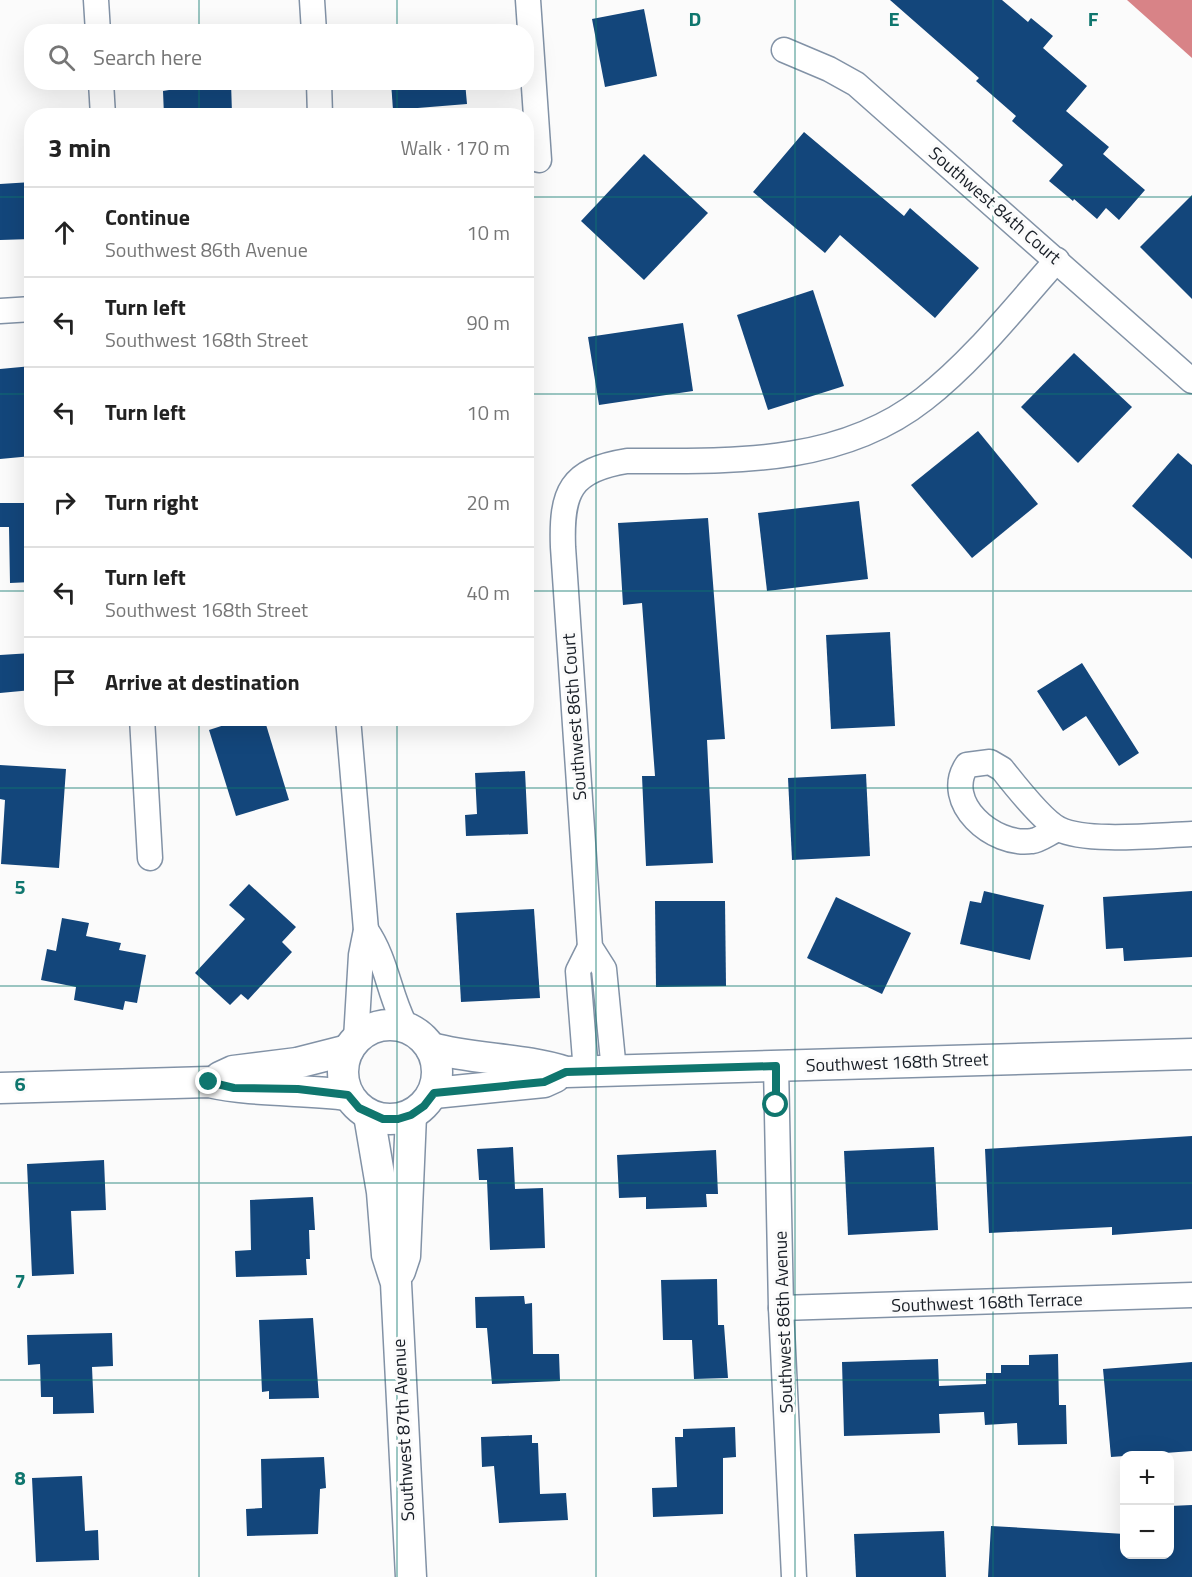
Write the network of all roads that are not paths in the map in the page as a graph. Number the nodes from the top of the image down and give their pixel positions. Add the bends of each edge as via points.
1 (96, 0) edge
2 (312, 0) edge
3 (528, 0) edge
4 (98, 24) edge
5 (314, 24) edge
6 (530, 24) edge
7 (784, 50) dead end
8 (534, 87) edge
9 (101, 90) edge
10 (319, 90) edge
11 (103, 108) edge
12 (320, 108) edge
13 (539, 160) dead end
14 (1057, 260) junction
15 (24, 310) edge
16 (0, 311) edge
17 (1192, 381) edge
18 (142, 726) edge
19 (349, 726) edge
20 (1058, 829) dead end
21 (1192, 834) edge
22 (150, 858) dead end
23 (366, 930) junction
24 (406, 1027) junction
25 (352, 1045) junction
26 (431, 1048) junction
27 (1192, 1054) edge
28 (776, 1066) junction
29 (589, 1072) junction
30 (209, 1082) junction
31 (0, 1088) edge
32 (434, 1093) junction
33 (358, 1105) junction
34 (411, 1115) junction
35 (396, 1282) junction
36 (1192, 1295) edge
37 (781, 1308) junction
38 (411, 1577) edge
39 (794, 1577) edge

1 - 4 street
2 - 5 street
3 - 6 street
7 - 14 street, Southwest 84th Court via 856,84
8 - 13 street
9 - 11 street
10 - 12 street
14 - 17 street, Southwest 84th Court
14 - 29 street, Southwest 86th Court via 976,350 932,392 858,436 815,450 767,459 627,460 593,468 571,488 564,508 563,547 590,947 604,969
15 - 16 street
18 - 22 street
19 - 23 street
20 - 21 street via 1108,836
23 - 24 street via 379,949 393,1002
23 - 25 street
24 - 25 street via 379,1026
24 - 26 street
25 - 30 street via 297,1063 233,1071
25 - 33 street via 343,1076
26 - 29 street, Southwest 168th Street
26 - 32 street via 437,1062
27 - 28 street, Southwest 168th Street
28 - 29 street, Southwest 168th Street
28 - 37 street, Southwest 86th Avenue
29 - 32 street, Southwest 168th Street via 544,1082
30 - 31 street
30 - 33 street via 234,1088 298,1089
32 - 34 street
33 - 34 street via 383,1119
33 - 35 street, Southwest 87th Avenue via 382,1192 387,1255
34 - 35 street, Southwest 87th Avenue via 405,1256
35 - 38 street, Southwest 87th Avenue
36 - 37 street, Southwest 168th Terrace
37 - 39 street, Southwest 86th Avenue

